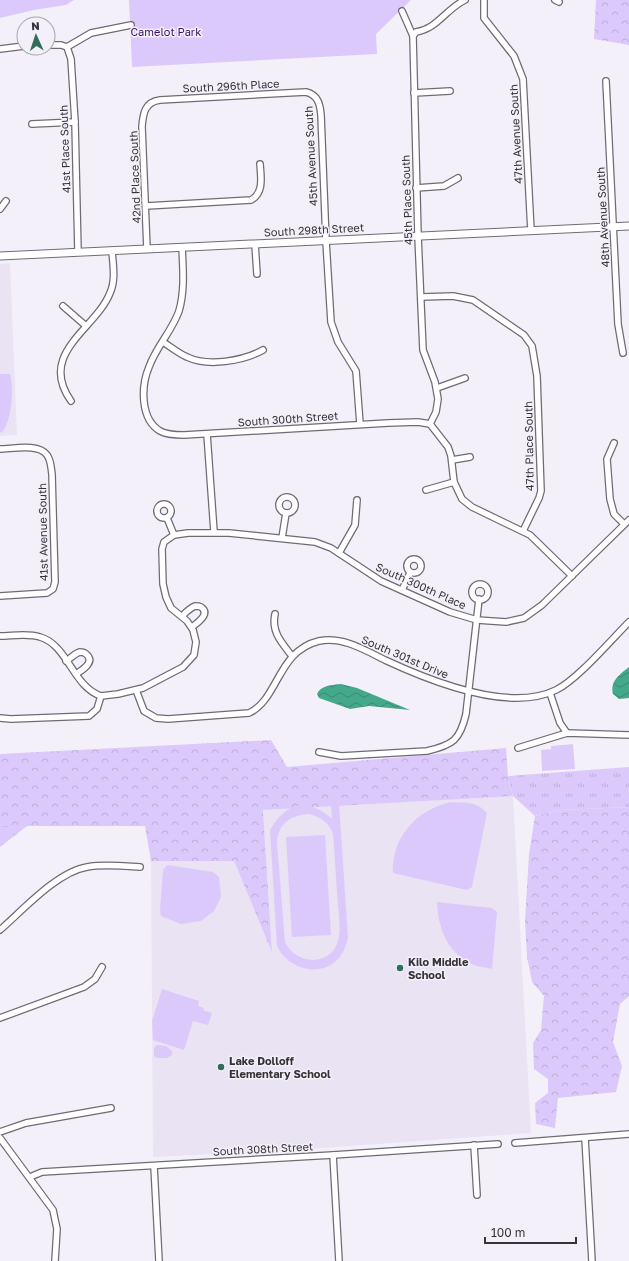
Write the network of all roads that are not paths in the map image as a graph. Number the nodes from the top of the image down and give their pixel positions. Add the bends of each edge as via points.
1 (464, 0) edge
2 (484, 0) edge
3 (402, 10) dead end
4 (131, 25) dead end
5 (413, 36) junction
6 (56, 45) edge
7 (16, 47) edge
8 (67, 47) junction
9 (0, 49) edge
10 (606, 80) dead end
11 (450, 91) dead end
12 (414, 93) junction
13 (316, 97) joint
14 (147, 105) joint
15 (75, 122) junction
16 (32, 124) dead end
17 (260, 164) dead end
18 (458, 178) dead end
19 (416, 188) junction
20 (6, 201) dead end
21 (146, 206) junction
22 (0, 208) edge
23 (629, 226) edge
24 (613, 227) junction
25 (531, 231) junction
26 (418, 236) junction
27 (326, 240) junction
28 (255, 244) junction
29 (182, 247) junction
30 (147, 249) junction
31 (112, 251) junction
32 (78, 252) junction
33 (0, 256) edge
34 (257, 274) dead end
35 (421, 296) junction
36 (63, 306) dead end
37 (86, 326) junction
38 (163, 342) junction
39 (263, 350) dead end
40 (623, 353) dead end
41 (465, 378) dead end
42 (437, 388) junction
43 (71, 401) dead end
44 (360, 424) junction
45 (430, 424) junction
46 (208, 434) junction
47 (614, 443) dead end
48 (0, 449) edge
49 (470, 457) dead end
50 (452, 460) junction
51 (454, 482) junction
52 (426, 490) dead end
53 (357, 500) dead end
54 (286, 513) dead end
55 (167, 518) dead end
56 (629, 520) edge
57 (624, 524) junction
58 (523, 531) junction
59 (214, 532) junction
60 (174, 535) junction
61 (282, 538) junction
62 (339, 553) junction
63 (410, 573) dead end
64 (572, 576) junction
65 (402, 590) junction
66 (0, 596) edge
67 (479, 599) dead end
68 (275, 614) dead end
69 (182, 616) junction
70 (477, 620) junction
71 (629, 622) edge
72 (192, 627) junction
73 (0, 636) edge
74 (292, 656) junction
75 (66, 662) junction
76 (76, 674) junction
77 (136, 690) junction
78 (469, 691) junction
79 (550, 693) junction
80 (101, 696) junction
81 (0, 718) edge
82 (567, 734) junction
83 (629, 735) edge
84 (518, 748) dead end
85 (320, 752) dead end
86 (140, 867) dead end
87 (0, 930) edge
88 (102, 967) dead end
89 (0, 1018) edge
90 (111, 1108) dead end
91 (0, 1132) edge
92 (629, 1134) edge
93 (0, 1138) edge
94 (585, 1138) junction
95 (515, 1142) dead end
96 (498, 1144) dead end
97 (2, 1145) edge
98 (474, 1146) junction
99 (333, 1155) junction
100 (154, 1166) junction
101 (30, 1177) junction
102 (476, 1195) dead end
103 (55, 1261) edge
104 (160, 1261) edge
105 (339, 1261) edge
106 (592, 1261) edge

1 - 5 street via 429,29 416,32
2 - 25 street, 47th Avenue South via 484,18 514,56 523,79
3 - 5 street, 45th Place South
4 - 8 street via 91,33
5 - 12 street, 45th Place South
6 - 8 street
7 - 9 street
8 - 15 street, 41st Place South via 71,59
10 - 24 street, 48th Avenue South
11 - 12 street
12 - 19 street, 45th Place South
13 - 14 street, South 296th Place via 306,92 160,100
13 - 27 street, 45th Avenue South via 322,123
14 - 21 street, 42nd Place South via 142,127
15 - 16 street
15 - 32 street, 41st Place South
17 - 21 street via 261,186 258,194 251,200
18 - 19 street via 444,186
19 - 26 street, 45th Place South
20 - 22 street
21 - 30 street, 42nd Place South
23 - 24 street, South 298th Street
24 - 25 street, South 298th Street
24 - 40 street, 48th Avenue South via 618,324
25 - 26 street, South 298th Street
26 - 27 street, South 298th Street
26 - 35 street, 45th Place South
27 - 28 street, South 298th Street
27 - 44 street, 45th Avenue South via 331,322 338,342 356,371
28 - 29 street, South 298th Street
28 - 34 street
29 - 30 street, South 298th Street
29 - 38 street via 184,281 181,303 173,327
30 - 31 street, South 298th Street
31 - 32 street, South 298th Street
31 - 37 street via 111,292
32 - 33 street, South 298th Street
35 - 42 street, 45th Place South via 424,354
35 - 58 street, 47th Place South via 468,298 519,332 528,340 534,351 541,491
36 - 37 street
37 - 43 street via 70,345 62,364 62,383
38 - 39 street via 187,357 205,362 239,359
38 - 46 street, South 300th Street via 149,366 144,387 145,406 152,423 166,433 184,436
41 - 42 street
42 - 45 street, 45th Place South via 437,408
44 - 45 street, South 300th Street
44 - 46 street, South 300th Street
45 - 50 street via 448,447
46 - 59 street
47 - 57 street via 607,459 610,500 614,514
48 - 66 street, 41st Avenue South via 35,448 48,456 52,474 55,582 50,592
49 - 50 street
50 - 51 street
51 - 52 street
51 - 58 street via 460,496 467,503
53 - 62 street via 355,525
54 - 61 street
55 - 60 street
56 - 57 street, South 300th Place
57 - 64 street, South 300th Place
58 - 64 street via 537,540
59 - 60 street, South 300th Place
59 - 61 street, South 300th Place
60 - 69 street via 167,538 162,546 162,577 168,602
61 - 62 street, South 300th Place via 315,542
62 - 65 street, South 300th Place via 369,574
63 - 65 street
64 - 70 street, South 300th Place via 542,605 524,618 506,622
65 - 70 street, South 300th Place via 458,615
67 - 70 street
68 - 74 street via 274,624 278,636
69 - 72 street
69 - 72 street via 194,607 202,609 203,618
70 - 78 street
71 - 79 street, South 301st Drive via 570,680
72 - 77 street via 196,646 189,661 180,669
73 - 75 street via 40,637 49,642
74 - 77 street via 260,706 249,713 156,718 144,711
74 - 78 street, South 301st Drive via 314,642 339,641 356,646 428,680
75 - 76 street
75 - 76 street via 78,653 83,652 87,655 88,665
76 - 80 street via 88,689
77 - 80 street
78 - 79 street, South 301st Drive via 523,698
78 - 85 street via 463,726 455,741 448,745 427,751 374,754 334,756
79 - 82 street via 562,728
80 - 81 street via 96,712 89,716
82 - 83 street
82 - 84 street
86 - 87 street via 100,866 76,870 53,884
88 - 89 street via 95,979 84,987
90 - 91 street via 26,1123
92 - 94 street
93 - 97 street
94 - 95 street
94 - 106 street
96 - 98 street, South 308th Street
97 - 101 street
98 - 99 street, South 308th Street
98 - 102 street
99 - 100 street, South 308th Street
99 - 105 street
100 - 101 street, South 308th Street via 42,1172
100 - 104 street
101 - 103 street via 56,1218 58,1238

